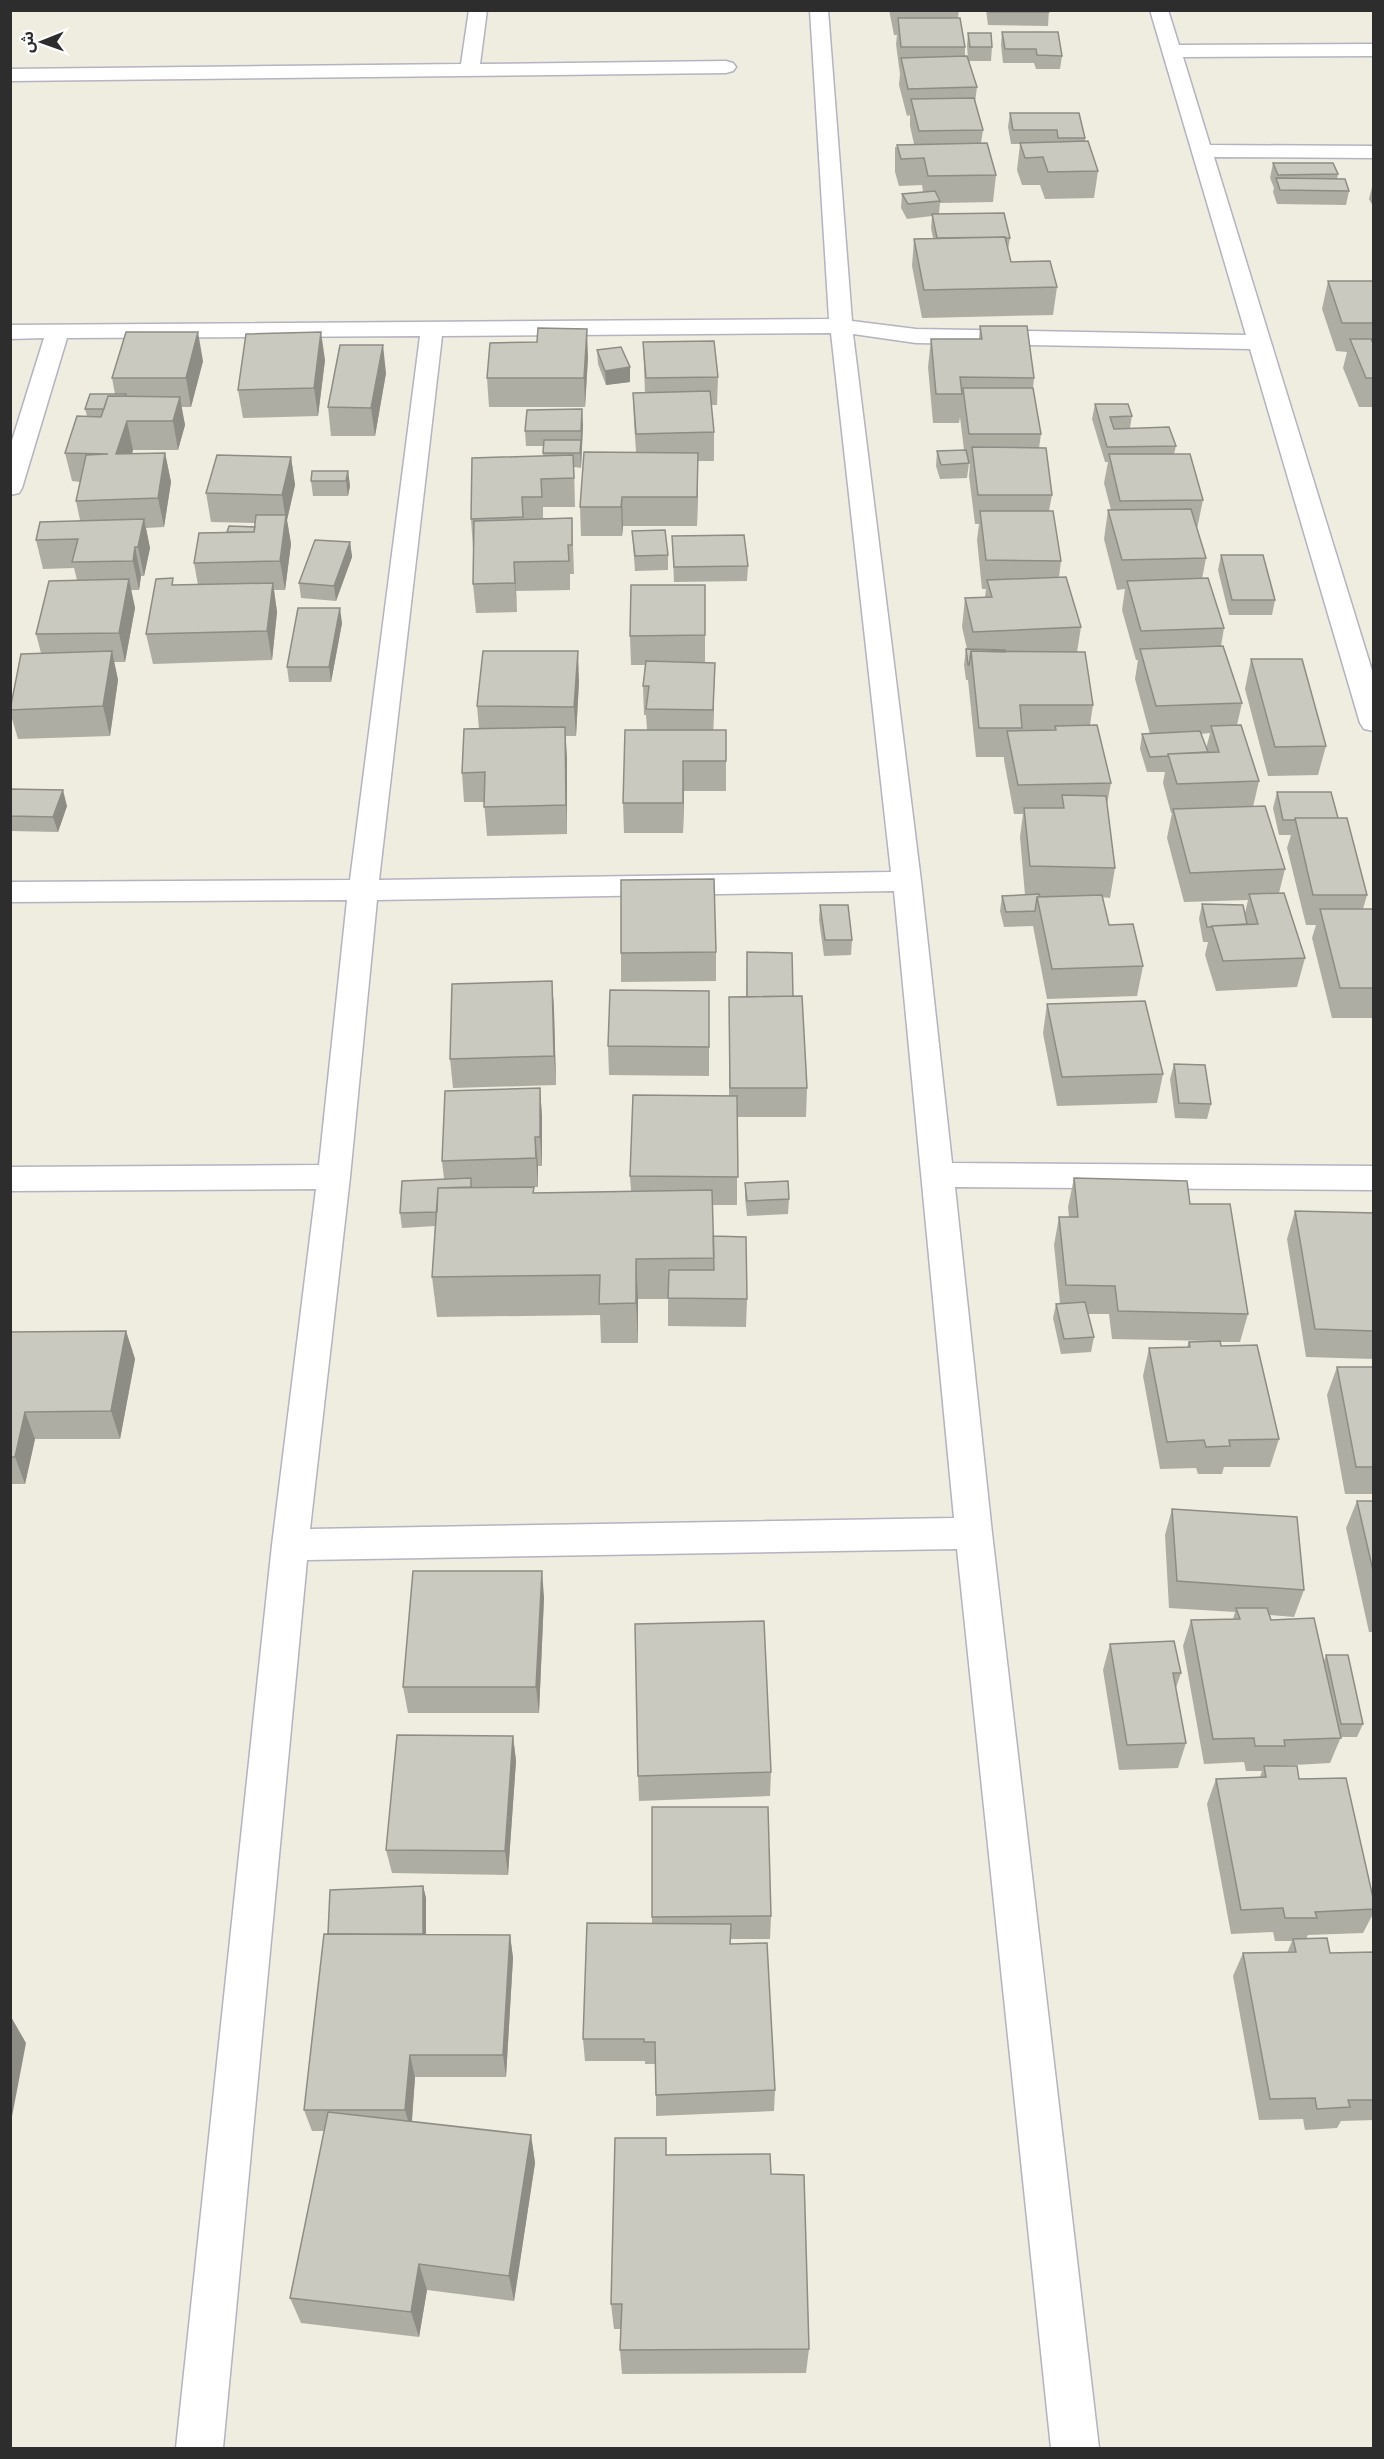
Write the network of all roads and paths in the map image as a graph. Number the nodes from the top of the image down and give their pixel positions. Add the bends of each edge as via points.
1 (478, 10) edge
2 (819, 10) edge
3 (1159, 10) edge
4 (1374, 50) edge
5 (1171, 51) junction
6 (726, 67) dead end
7 (470, 70) junction
8 (10, 75) edge
9 (1201, 151) junction
10 (1374, 152) edge
11 (841, 326) junction
12 (432, 328) junction
13 (58, 331) junction
14 (10, 332) edge
15 (1258, 342) junction
16 (10, 488) edge
17 (1374, 723) edge
18 (907, 881) junction
19 (363, 890) junction
20 (10, 892) edge
21 (938, 1175) junction
22 (334, 1177) junction
23 (1374, 1178) edge
24 (10, 1179) edge
25 (974, 1533) junction
26 (290, 1545) junction
27 (199, 2448) edge
28 (1075, 2448) edge

1 - 7 street
2 - 11 street
3 - 5 street
4 - 5 street
5 - 9 street
6 - 7 street
7 - 8 street
9 - 10 street
9 - 15 street
11 - 12 street
11 - 15 street via 916,336
11 - 18 street
12 - 13 street
12 - 19 street
13 - 14 street
13 - 16 street
15 - 17 street
18 - 19 street
18 - 21 street
19 - 20 street
19 - 22 street
21 - 23 street
21 - 25 street
22 - 24 street
22 - 26 street
25 - 26 street
25 - 28 street
26 - 27 street

